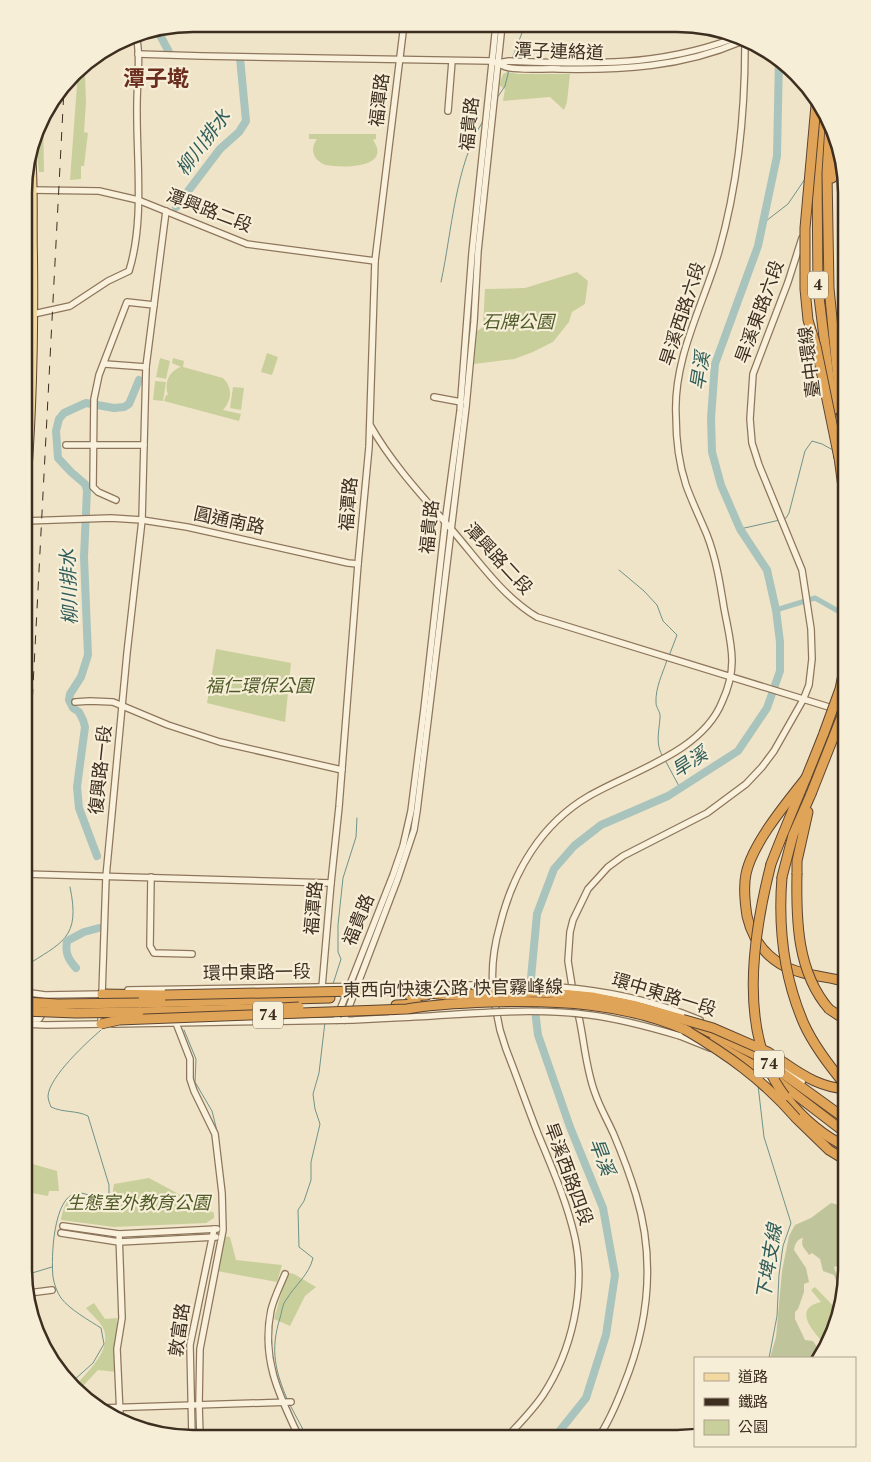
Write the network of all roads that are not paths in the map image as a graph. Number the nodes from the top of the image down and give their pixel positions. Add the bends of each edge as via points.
1 (403, 32) edge
2 (496, 32) edge
3 (501, 32) edge
4 (727, 41) edge
5 (137, 43) edge
6 (735, 44) edge
7 (745, 48) edge
8 (138, 56) junction
9 (687, 56) junction
10 (400, 60) junction
11 (452, 61) junction
12 (495, 62) junction
13 (448, 111) dead end
14 (816, 111) edge
15 (816, 111) edge
16 (819, 117) edge
17 (820, 120) edge
18 (814, 132) junction
19 (830, 142) edge
20 (835, 160) edge
21 (32, 190) edge
22 (138, 200) junction
23 (828, 208) junction
24 (166, 211) junction
25 (375, 261) junction
26 (154, 305) junction
27 (32, 314) edge
28 (105, 364) junction
29 (146, 367) junction
30 (838, 380) edge
31 (434, 397) dead end
32 (461, 402) junction
33 (838, 423) edge
34 (370, 425) junction
35 (838, 436) edge
36 (66, 445) dead end
37 (144, 445) junction
38 (93, 446) junction
39 (116, 500) dead end
40 (142, 520) junction
41 (32, 521) edge
42 (445, 523) junction
43 (451, 529) junction
44 (358, 564) junction
45 (732, 677) junction
46 (838, 693) edge
47 (803, 700) junction
48 (75, 702) dead end
49 (122, 706) junction
50 (838, 710) edge
51 (838, 726) edge
52 (342, 770) junction
53 (806, 778) junction
54 (811, 794) junction
55 (32, 874) edge
56 (106, 877) junction
57 (151, 877) junction
58 (331, 883) junction
59 (192, 954) dead end
60 (838, 980) edge
61 (356, 986) junction
62 (322, 987) junction
63 (348, 987) junction
64 (32, 993) edge
65 (35, 994) junction
66 (102, 994) junction
67 (447, 995) junction
68 (493, 996) joint
69 (574, 998) junction
70 (586, 1000) dead end
71 (32, 1002) edge
72 (435, 1004) junction
73 (32, 1011) edge
74 (838, 1015) edge
75 (32, 1019) edge
76 (336, 1020) junction
77 (344, 1020) junction
78 (176, 1023) junction
79 (101, 1024) junction
80 (682, 1024) junction
81 (32, 1025) edge
82 (838, 1075) edge
83 (838, 1088) edge
84 (838, 1112) edge
85 (838, 1127) edge
86 (838, 1131) edge
87 (838, 1142) edge
88 (838, 1156) edge
89 (63, 1226) dead end
90 (214, 1230) junction
91 (223, 1230) junction
92 (61, 1233) dead end
93 (119, 1234) junction
94 (212, 1237) junction
95 (221, 1237) junction
96 (119, 1242) junction
97 (285, 1274) dead end
98 (52, 1290) dead end
99 (35, 1291) edge
100 (282, 1402) junction
101 (292, 1402) dead end
102 (199, 1404) junction
103 (190, 1405) junction
104 (113, 1408) edge
105 (119, 1408) junction
106 (119, 1411) edge
107 (192, 1430) edge
108 (200, 1430) edge
109 (296, 1430) edge
110 (513, 1430) edge
111 (604, 1430) edge

1 - 10 street, 福潭路
2 - 12 street, 福貴路
3 - 12 street, 福貴路
4 - 9 street
5 - 8 street
6 - 9 street via 713,52
7 - 45 street, 旱溪西路六段 via 743,114 729,208 714,269 686,346 676,395 678,442 686,483 715,558 731,646
8 - 10 street, 潭子連絡道
8 - 22 street
9 - 12 street, 潭子連絡道 via 654,66 605,69 508,68
10 - 11 street, 潭子連絡道
10 - 25 street, 福潭路
11 - 12 street, 潭子連絡道
11 - 13 street
12 - 32 street, 福貴路 via 472,252
12 - 43 street, 福貴路 via 471,351
14 - 18 highway, bridge
15 - 47 street, 旱溪東路六段 via 814,158 803,237 753,374 750,419 752,443 759,465 802,570 812,659 809,685
16 - 18 highway, bridge
17 - 33 highway, 臺中環線 / 4, bridge via 817,173 818,290
18 - 35 highway, bridge via 805,228 805,289 808,320
19 - 23 highway, 臺中環線 / 4
20 - 23 highway
21 - 22 street, 潭興路二段 via 92,190
22 - 24 street, 潭興路二段
22 - 27 street via 135,245 129,272 108,281 70,306
23 - 30 highway, 臺中環線 / 4 via 829,288
24 - 25 street, 潭興路二段 via 246,244
24 - 26 street, 復興路一段
25 - 34 street, 福潭路
26 - 28 street via 127,302
26 - 29 street, 復興路一段
28 - 29 street
28 - 38 street via 94,399
29 - 37 street, 復興路一段
31 - 32 street
32 - 42 street, 福貴路
34 - 42 street, 潭興路二段 via 414,487
34 - 44 street, 福潭路
36 - 38 street
37 - 38 street
37 - 40 street, 復興路一段
38 - 39 street via 93,487
40 - 41 street, 圓通南路
40 - 44 street, 圓通南路
40 - 49 street, 復興路一段
42 - 43 street, 潭興路二段
42 - 63 street, 福貴路 via 407,830 393,875
43 - 45 street, 潭興路二段 via 509,596 537,617
43 - 61 street, 福貴路 via 414,830
44 - 52 street, 福潭路
45 - 47 street, 潭興路二段
45 - 68 street, 旱溪西路六段 via 722,704 696,737 675,752 586,798 557,820 536,843 518,871 502,915 492,961
46 - 53 highway, bridge
47 - 50 street, 潭興路二段
47 - 69 street, 旱溪東路六段 via 774,751 746,784 707,813 623,856 588,889 572,920 570,932 568,961
48 - 49 street via 113,702
49 - 52 street via 220,742
49 - 56 street, 復興路一段
51 - 54 highway, bridge
52 - 58 street, 福潭路
53 - 60 highway, bridge via 773,821 750,861 746,874 746,908 757,943 769,955 785,966
53 - 87 highway, bridge via 771,864 761,905 754,975 755,1026 770,1070 782,1092 808,1120
54 - 74 highway, bridge via 798,861 798,913 803,955 818,996
54 - 82 highway, bridge via 793,835 782,877 780,914 783,946 805,1025
55 - 56 street
56 - 57 street
56 - 66 street, 復興路一段
57 - 58 street
57 - 59 street via 150,946 154,953
58 - 62 street, 福潭路
61 - 63 street, 環中東路一段
61 - 77 street, 福貴路
61 - 80 street, 環中東路一段, bridge via 567,986 616,994
62 - 63 street, 環中東路一段
62 - 66 street, 環中東路一段 via 119,990
63 - 76 street, 福貴路
64 - 65 street, 環中東路一段
65 - 66 street, 環中東路一段
65 - 75 street via 40,998 40,1016
66 - 67 highway, bridge via 404,990
66 - 79 street, 復興路一段
67 - 71 highway, 東西向快速公路 快官霧峰線 / 74, bridge
67 - 80 highway, 東西向快速公路 快官霧峰線 / 74, bridge via 539,992 592,997 636,1006
68 - 110 street, 旱溪西路四段 via 506,1049 564,1199 575,1238 578,1277 572,1328 554,1375 534,1408
69 - 70 street
69 - 111 street, 旱溪東路六段 via 595,1094 614,1134 636,1196 647,1260 648,1293 633,1363
72 - 73 highway, 東西向快速公路 快官霧峰線 / 74, bridge via 76,1014
72 - 79 highway, 74, bridge via 407,1009 119,1020
72 - 80 highway, 東西向快速公路 快官霧峰線 / 74, bridge via 540,1001 592,1005
76 - 77 street, 環中東路一段
76 - 78 street, 環中東路一段
77 - 80 street, 環中東路一段, bridge via 543,1012 589,1014 638,1024
78 - 79 street, 環中東路一段
78 - 91 street, 敦富路 via 190,1059 190,1080 215,1134
79 - 81 street, 環中東路一段
80 - 83 highway, bridge via 713,1028 768,1052 805,1077
80 - 84 highway, 東西向快速公路 快官霧峰線 / 74, bridge via 760,1057
80 - 85 highway, 東西向快速公路 快官霧峰線 / 74, bridge via 766,1072
80 - 86 street, 環中東路一段 via 792,1096
80 - 88 highway, bridge via 756,1076
89 - 93 street
90 - 91 street
90 - 93 street
90 - 94 street, 敦富路
91 - 95 street, 敦富路
92 - 96 street
93 - 96 street
94 - 95 street
94 - 96 street
94 - 103 street, 敦富路 via 190,1345
95 - 102 street, 敦富路 via 203,1330
96 - 105 street via 122,1318 117,1349
97 - 100 street via 272,1309 268,1344 270,1366
98 - 99 street
100 - 101 street
100 - 102 street
100 - 109 street
102 - 103 street
102 - 108 street, 敦富路
103 - 105 street
103 - 107 street, 敦富路
104 - 105 street
105 - 106 street

